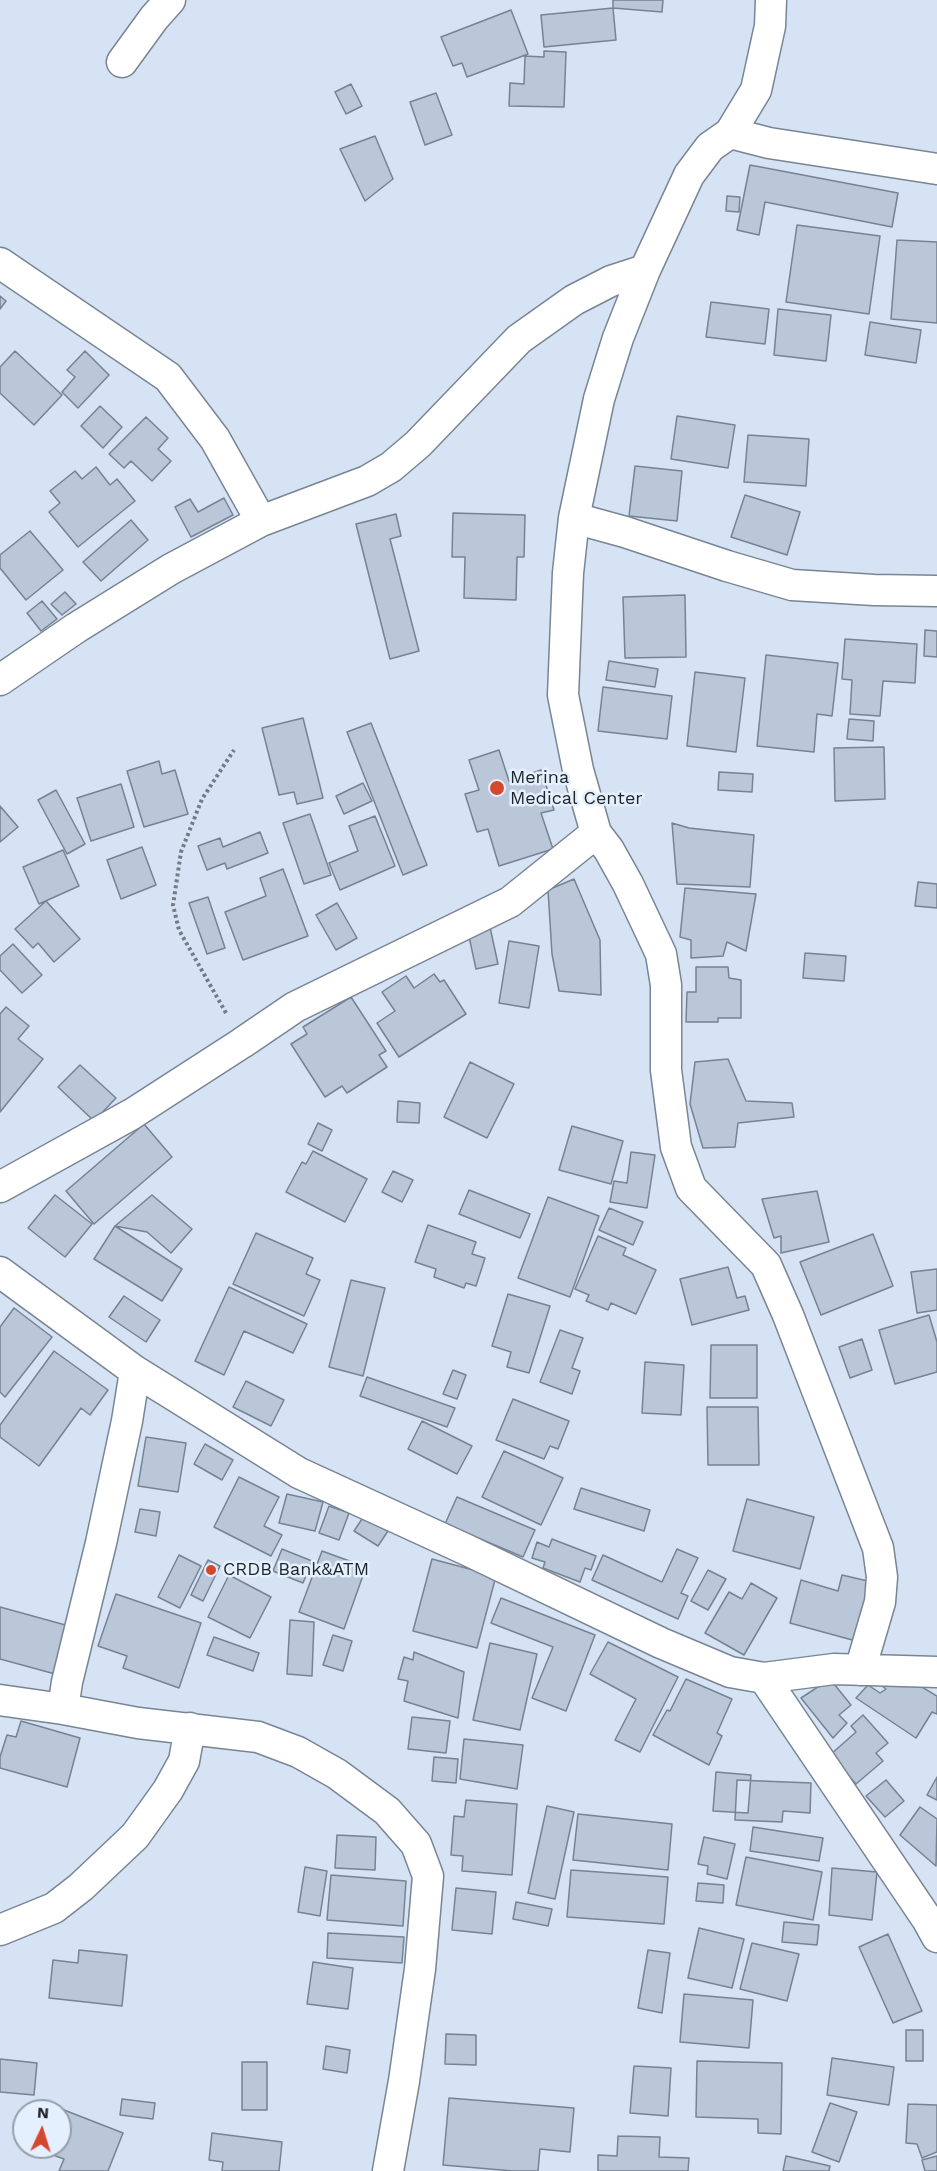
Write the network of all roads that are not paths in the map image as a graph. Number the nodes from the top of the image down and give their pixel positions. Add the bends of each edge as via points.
1 (170, 0) edge
2 (771, 0) edge
3 (122, 62) dead end
4 (730, 133) junction
5 (937, 169) edge
6 (0, 263) edge
7 (645, 270) junction
8 (574, 518) junction
9 (261, 521) junction
10 (937, 591) edge
11 (0, 680) edge
12 (596, 833) junction
13 (0, 1187) edge
14 (0, 1272) edge
15 (135, 1371) junction
16 (860, 1670) junction
17 (937, 1672) edge
18 (764, 1678) junction
19 (0, 1700) edge
20 (63, 1709) junction
21 (190, 1728) junction
22 (0, 1930) edge
23 (937, 1937) edge
24 (388, 2171) edge

1 - 3 street
2 - 4 street via 770,26 756,90
4 - 5 street via 769,143
4 - 7 street via 710,147 689,175
6 - 9 street via 168,377 215,439
7 - 8 street via 599,399
7 - 9 street via 611,281 574,300 519,339 391,467 367,481
8 - 10 street via 792,585
8 - 12 street via 563,695
9 - 11 street via 171,569
12 - 13 street via 510,902 295,1006 132,1114
12 - 16 street via 609,850 661,954 666,986 667,1081 676,1148 691,1188 766,1265 878,1548 880,1602
14 - 15 street
15 - 18 street via 299,1473 661,1643 730,1672
15 - 20 street via 104,1532
16 - 17 street
16 - 18 street via 834,1669
18 - 23 street
19 - 20 street
20 - 21 street
21 - 22 street via 184,1761 135,1836 54,1908
21 - 24 street via 258,1737 298,1752 337,1774 387,1811 416,1844 428,1876 420,1969

